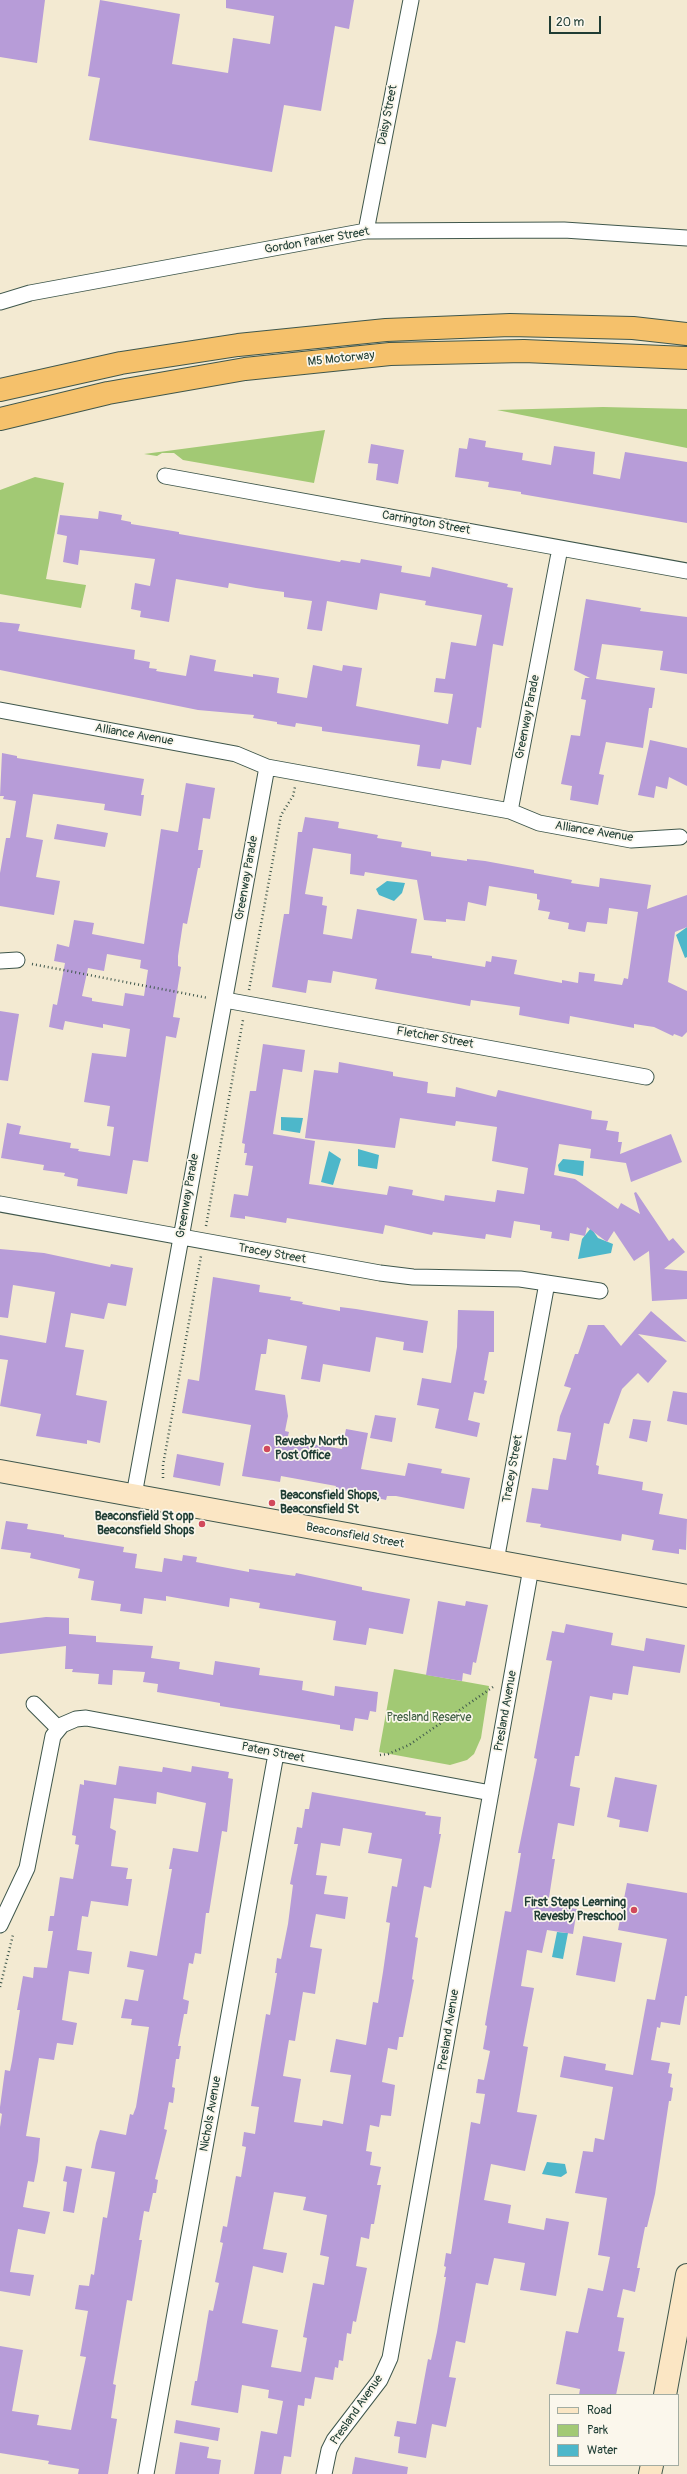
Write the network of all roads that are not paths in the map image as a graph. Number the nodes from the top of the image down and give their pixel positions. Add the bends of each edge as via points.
1 (411, 0) edge
2 (366, 231) junction
3 (687, 238) edge
4 (0, 302) edge
5 (687, 334) edge
6 (687, 358) edge
7 (0, 390) edge
8 (0, 420) edge
9 (165, 476) dead end
10 (560, 548) junction
11 (687, 571) edge
12 (0, 710) edge
13 (266, 767) junction
14 (510, 811) junction
15 (680, 837) dead end
16 (17, 960) road end
17 (0, 961) edge
18 (225, 1000) junction
19 (646, 1077) dead end
20 (0, 1204) edge
21 (180, 1237) junction
22 (547, 1283) junction
23 (600, 1291) dead end
24 (0, 1471) edge
25 (134, 1495) junction
26 (496, 1561) junction
27 (531, 1568) junction
28 (687, 1596) edge
29 (34, 1704) dead end
30 (58, 1728) junction
31 (276, 1754) junction
32 (491, 1793) junction
33 (0, 1924) edge
34 (687, 2274) edge
35 (665, 2394) edge
36 (146, 2474) edge
37 (324, 2474) edge

1 - 2 street, Daisy Street
2 - 3 street, Gordon Parker Street via 564,230
2 - 4 street, Gordon Parker Street via 30,293
5 - 7 highway, M5 Motorway via 632,328 510,325 386,330 214,349 121,364
6 - 8 highway, M5 Motorway via 524,351 390,354 245,369 108,393
9 - 10 street, Carrington Street
10 - 11 street, Carrington Street
10 - 14 street, Greenway Parade
12 - 13 street, Alliance Avenue via 236,754
13 - 14 street
13 - 18 street, Greenway Parade
14 - 15 street, Alliance Avenue via 539,823 631,840
16 - 17 street
18 - 19 street, Fletcher Street
18 - 21 street, Greenway Parade
20 - 21 street, Tracey Street
21 - 22 street, Tracey Street via 392,1275 505,1278
21 - 25 street, Greenway Parade
22 - 23 street, Tracey Street
22 - 26 street, Tracey Street
24 - 25 main road, Beaconsfield Street
25 - 26 main road, Beaconsfield Street
26 - 27 main road, Beaconsfield Street
27 - 28 main road, Beaconsfield Street
27 - 32 street, Presland Avenue
29 - 30 street
30 - 31 street, Paten Street via 76,1719 86,1718
30 - 33 street via 49,1746 27,1868
31 - 32 street, Paten Street
31 - 36 street, Nichols Avenue
32 - 37 street, Presland Avenue via 390,2358 380,2380 334,2440
34 - 35 main road

